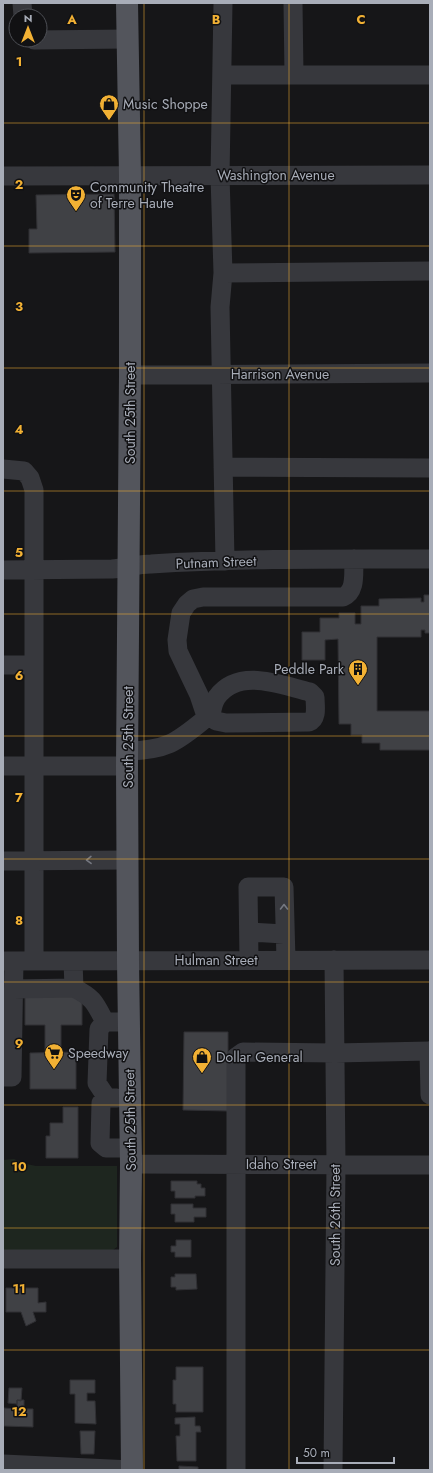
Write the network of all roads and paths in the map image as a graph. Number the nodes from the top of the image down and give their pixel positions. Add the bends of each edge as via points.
1 (127, 3) edge
2 (223, 3) edge
3 (293, 3) edge
4 (48, 40) edge
5 (128, 40) junction
6 (222, 75) junction
7 (294, 75) junction
8 (430, 75) edge
9 (430, 175) edge
10 (3, 176) edge
11 (130, 176) junction
12 (220, 176) junction
13 (430, 271) edge
14 (223, 273) junction
15 (430, 373) edge
16 (130, 375) junction
17 (221, 375) junction
18 (223, 467) junction
19 (430, 468) edge
20 (3, 469) edge
21 (354, 559) junction
22 (430, 559) edge
23 (225, 561) junction
24 (128, 568) junction
25 (3, 570) edge
26 (34, 570) junction
27 (34, 665) junction
28 (3, 666) edge
29 (208, 716) junction
30 (127, 758) junction
31 (3, 766) edge
32 (34, 766) junction
33 (128, 860) junction
34 (3, 861) edge
35 (33, 861) junction
36 (249, 932) junction
37 (284, 934) junction
38 (249, 960) junction
39 (286, 960) junction
40 (334, 960) junction
41 (430, 960) edge
42 (9, 961) edge
43 (34, 961) junction
44 (73, 961) junction
45 (128, 961) junction
46 (74, 988) junction
47 (14, 989) junction
48 (105, 1022) junction
49 (129, 1022) junction
50 (430, 1051) edge
51 (334, 1053) junction
52 (3, 1077) edge
53 (430, 1095) edge
54 (130, 1097) junction
55 (107, 1098) junction
56 (131, 1156) junction
57 (236, 1164) junction
58 (336, 1164) junction
59 (430, 1165) edge
60 (3, 1259) edge
61 (130, 1259) junction
62 (3, 1464) edge
63 (132, 1470) edge
64 (236, 1470) edge
65 (333, 1470) edge

1 - 5 main road, South 25th Street
2 - 6 street
3 - 7 street
4 - 5 street
5 - 11 main road, South 25th Street
6 - 7 street
6 - 12 street
7 - 8 street
9 - 12 street, Washington Avenue
10 - 11 street, Washington Avenue
11 - 12 street, Washington Avenue
11 - 16 main road, South 25th Street
12 - 14 street
13 - 14 street
14 - 17 street via 220,307
15 - 17 street, Harrison Avenue
16 - 17 street, Harrison Avenue
16 - 24 main road, South 25th Street
17 - 18 street
18 - 19 street
18 - 23 street
20 - 26 street via 24,471 30,478 34,490
21 - 22 street, Putnam Street
21 - 23 street, Putnam Street
21 - 29 street via 353,588 343,597 203,597 193,599 187,604 182,613 177,640 178,651
23 - 24 street, Putnam Street via 148,564
24 - 26 street, Putnam Street
24 - 30 main road, South 25th Street
25 - 26 street, Putnam Street
26 - 27 street
27 - 28 street
27 - 32 street
29 - 29 street via 216,698 237,682 263,680 310,692 315,697 315,718 309,722 226,723
29 - 30 street via 181,739
30 - 32 street
30 - 33 main road, South 25th Street
31 - 32 street
32 - 35 street
33 -> 35 street
33 - 45 main road, South 25th Street
34 - 35 street
35 - 43 street
36 - 37 street
37 -> 36 street via 284,887 248,887
36 - 38 street
37 - 39 street
38 - 39 street, Hulman Street
38 - 45 street, Hulman Street
39 - 40 street, Hulman Street
40 - 41 street, Hulman Street
40 - 51 street, South 26th Street
42 - 43 street, Hulman Street
42 - 47 street
43 - 44 street, Hulman Street
44 - 45 street, Hulman Street
44 - 46 street
45 - 49 main road, South 25th Street
46 - 47 street
46 - 48 street via 89,996
47 - 52 street via 12,1077
48 - 49 street
48 - 55 street via 99,1029 97,1083
49 - 54 main road, South 25th Street
50 - 51 street
50 - 53 street
51 - 57 street via 243,1052 236,1057
51 - 58 street, South 26th Street
54 - 55 street
54 - 56 main road, South 25th Street
55 - 56 street, Idaho Street via 101,1103 100,1144
56 - 57 street, Idaho Street
56 - 61 main road, South 25th Street
57 - 58 street, Idaho Street
57 - 64 street
58 - 59 street, Idaho Street
58 - 65 street, South 26th Street
60 - 61 street
61 - 63 main road, South 25th Street
62 - 63 street

